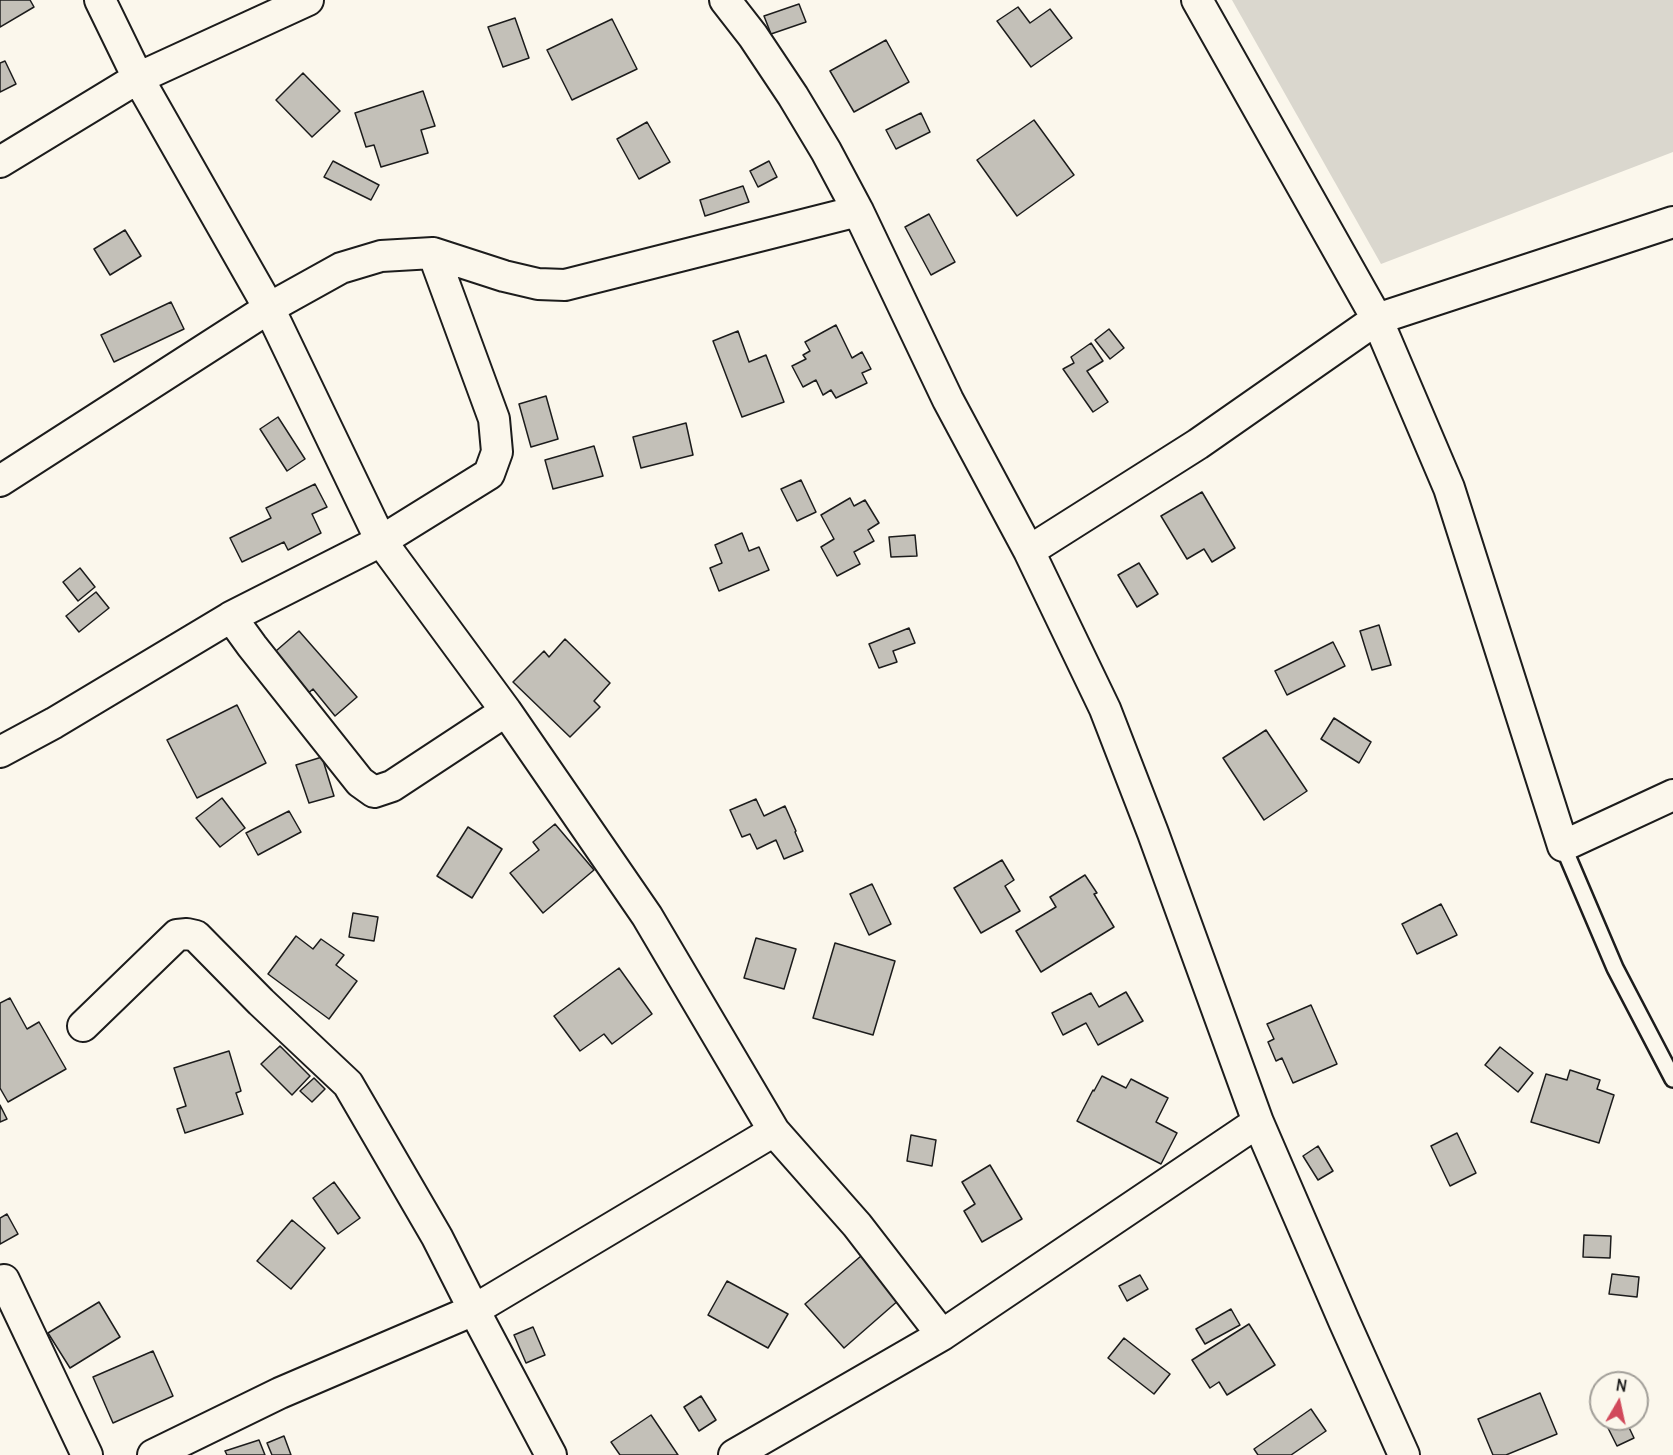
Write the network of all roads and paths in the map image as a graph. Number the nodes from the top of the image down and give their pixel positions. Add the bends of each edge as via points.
1 (100, 0) edge
2 (308, 0) edge
3 (725, 0) edge
4 (1197, 0) edge
5 (138, 78) junction
6 (0, 162) edge
7 (858, 211) junction
8 (1673, 222) edge
9 (433, 252) junction
10 (269, 308) junction
11 (1377, 319) junction
12 (0, 481) edge
13 (381, 541) junction
14 (1029, 550) junction
15 (231, 616) junction
16 (506, 711) junction
17 (0, 752) edge
18 (1673, 795) edge
19 (1563, 846) junction
20 (83, 1026) dead end
21 (1673, 1080) edge
22 (1258, 1122) junction
23 (774, 1131) junction
24 (4, 1280) dead end
25 (474, 1310) junction
26 (942, 1335) junction
27 (87, 1455) edge
28 (153, 1455) edge
29 (551, 1455) edge
30 (734, 1455) edge
31 (1404, 1455) edge

1 - 5 street
2 - 5 street
3 - 7 street via 793,96
4 - 11 street
5 - 6 street
5 - 10 street
7 - 9 street via 565,285 504,276
7 - 14 street via 948,399
8 - 11 street
9 - 10 street via 381,256 341,268
9 - 13 street via 494,419 497,452 489,474
10 - 12 street
10 - 13 street
11 - 14 street via 1198,444
11 - 19 street via 1449,488
13 - 15 street
13 - 16 street
14 - 22 street via 1105,709
15 - 16 street via 360,782 375,792 392,786
15 - 17 street
16 - 23 street via 647,916
18 - 19 street
19 - 21 lane via 1615,968
20 - 25 street via 177,935 196,936 348,1084 437,1237
22 - 26 street
22 - 31 street
23 - 25 street
23 - 26 street via 857,1225
24 - 27 street
25 - 28 street via 280,1394
25 - 29 street
26 - 30 street

